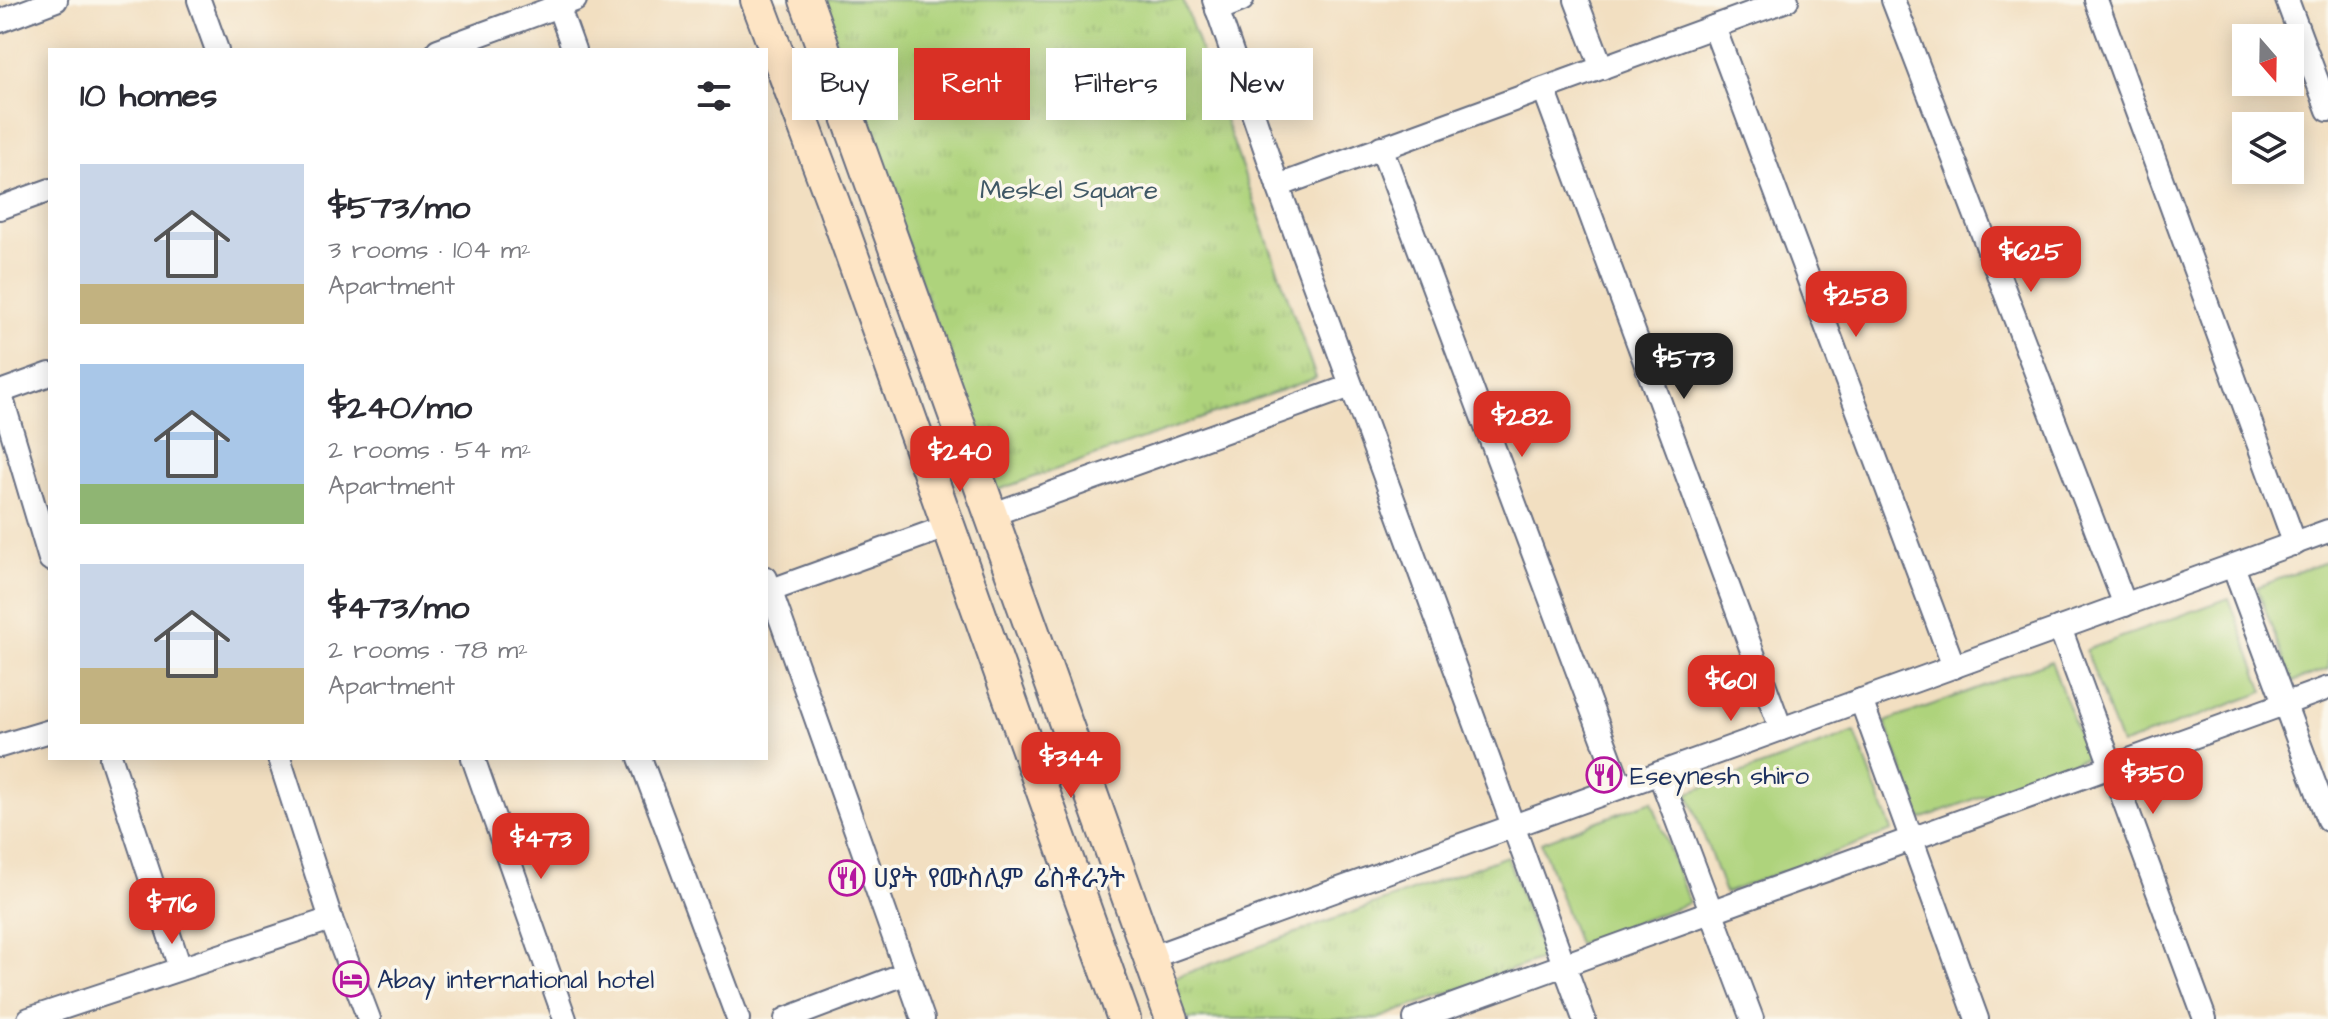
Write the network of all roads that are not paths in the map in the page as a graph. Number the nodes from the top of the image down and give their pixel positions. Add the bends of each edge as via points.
1 (56, 0) edge
2 (199, 0) edge
3 (757, 0) edge
4 (806, 0) edge
5 (1242, 0) edge
6 (1576, 0) edge
7 (1787, 0) edge
8 (1893, 0) edge
9 (2096, 0) edge
10 (2287, 0) edge
11 (563, 2) edge
12 (1215, 5) edge
13 (0, 21) edge
14 (1714, 27) junction
15 (216, 48) edge
16 (443, 48) edge
17 (574, 48) edge
18 (1602, 68) junction
19 (1544, 89) junction
20 (2328, 110) edge
21 (1381, 147) junction
22 (1278, 186) junction
23 (875, 189) junction
24 (48, 191) edge
25 (834, 205) junction
26 (0, 208) edge
27 (48, 375) edge
28 (1351, 386) junction
29 (0, 392) edge
30 (988, 516) junction
31 (946, 527) junction
32 (2328, 531) edge
33 (2295, 544) junction
34 (48, 552) edge
35 (2233, 566) junction
36 (768, 587) edge
37 (2125, 605) junction
38 (2060, 628) junction
39 (1954, 667) junction
40 (2328, 688) edge
41 (1861, 700) junction
42 (2283, 704) junction
43 (1781, 729) junction
44 (48, 732) edge
45 (0, 746) edge
46 (112, 760) edge
47 (284, 760) edge
48 (474, 760) edge
49 (641, 760) edge
50 (2110, 767) junction
51 (1659, 773) junction
52 (1621, 787) junction
53 (1102, 819) junction
54 (2328, 820) edge
55 (1512, 826) junction
56 (1059, 834) junction
57 (1910, 839) junction
58 (1711, 911) junction
59 (331, 919) junction
60 (1149, 958) junction
61 (1563, 965) junction
62 (180, 968) junction
63 (1108, 972) junction
64 (907, 973) junction
65 (29, 1019) edge
66 (369, 1019) edge
67 (565, 1019) edge
68 (738, 1019) edge
69 (786, 1019) edge
70 (923, 1019) edge
71 (1124, 1019) edge
72 (1172, 1019) edge
73 (1415, 1019) edge
74 (1584, 1019) edge
75 (1752, 1019) edge
76 (1977, 1019) edge
77 (2205, 1019) edge

1 - 13 street
2 - 15 street
3 - 25 street
4 - 23 street
5 - 12 street
6 - 18 street
7 - 14 street
8 - 37 street
9 - 33 street
10 - 20 street
11 - 16 street
11 - 17 street
12 - 22 street
14 - 18 street
14 - 39 street
18 - 19 street
19 - 21 street
19 - 43 street
21 - 22 street
21 - 52 street
22 - 28 street
23 - 25 street
23 - 30 street
24 - 26 street
25 - 31 street
27 - 29 street
28 - 30 street
28 - 55 street
29 - 34 street
30 - 31 street
30 - 53 street
31 - 36 street
31 - 56 street
32 - 33 street
33 - 35 street
35 - 37 street
35 - 42 street
36 - 64 street
37 - 38 street
38 - 39 street
38 - 50 street
39 - 41 street
40 - 42 street
41 - 43 street
41 - 57 street
42 - 50 street
42 - 54 street
43 - 51 street
44 - 45 street
46 - 62 street
47 - 59 street
48 - 67 street
49 - 68 street
50 - 57 street
50 - 77 street
51 - 52 street
51 - 58 street
52 - 55 street
53 - 56 street
53 - 60 street
55 - 60 street
55 - 61 street
56 - 63 street
57 - 58 street
57 - 76 street
58 - 61 street
58 - 75 street
59 - 62 street
59 - 66 street
60 - 63 street
60 - 72 street
61 - 73 street
61 - 74 street
62 - 65 street
63 - 71 street
64 - 69 street
64 - 70 street

